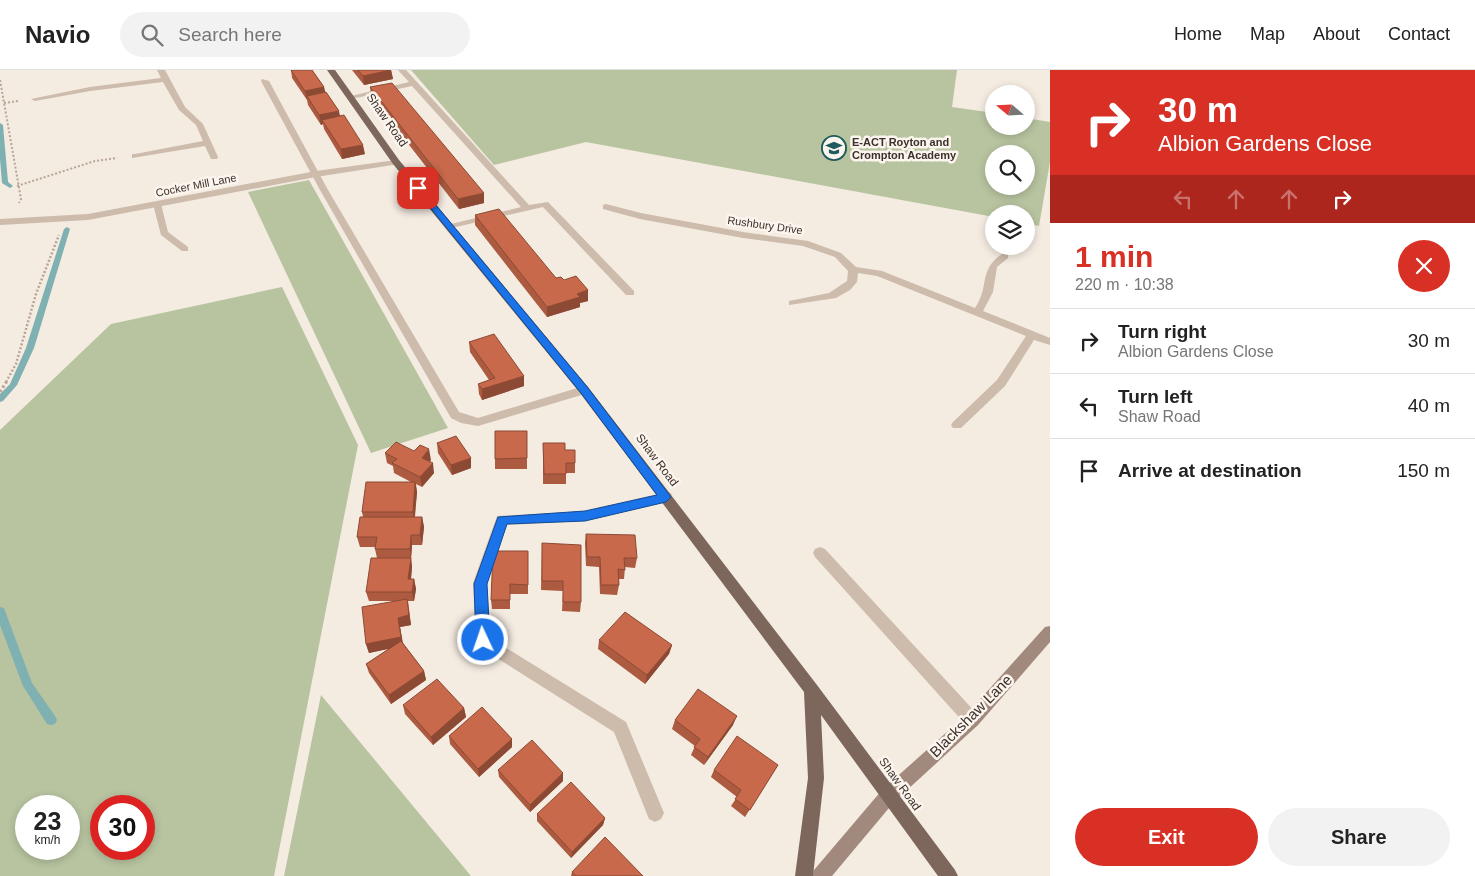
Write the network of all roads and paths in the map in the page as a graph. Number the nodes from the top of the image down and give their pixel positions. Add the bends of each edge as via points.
1 (161, 70) edge
2 (331, 70) edge
3 (402, 70) edge
4 (0, 80) edge
5 (165, 80) junction
6 (265, 80) dead end
7 (414, 83) junction
8 (351, 97) junction
9 (35, 99) dead end
10 (207, 143) junction
11 (135, 156) joint
12 (214, 157) dead end
13 (396, 162) junction
14 (316, 174) junction
15 (17, 186) junction
16 (157, 204) junction
17 (18, 205) dead end
18 (606, 207) dead end
19 (527, 209) junction
20 (66, 219) junction
21 (0, 222) edge
22 (450, 227) junction
23 (185, 250) dead end
24 (1005, 256) dead end
25 (852, 270) junction
26 (630, 292) dead end
27 (793, 303) dead end
28 (978, 312) junction
29 (1031, 336) junction
30 (1050, 342) edge
31 (584, 390) junction
32 (0, 392) edge
33 (957, 425) dead end
34 (666, 497) junction
35 (820, 553) dead end
36 (1050, 632) edge
37 (812, 690) junction
38 (972, 720) junction
39 (888, 796) junction
40 (655, 813) dead end
41 (804, 876) edge
42 (820, 876) edge
43 (949, 876) edge

1 - 5 street
2 - 8 main road, Shaw Road
3 - 7 street
4 - 15 path
5 - 9 street
5 - 10 street via 182,108 199,124
6 - 14 street
7 - 8 street
7 - 19 street
8 - 13 main road, Shaw Road
10 - 11 street
10 - 12 street
11 - 15 path via 94,161
13 - 14 street, Cocker Mill Lane
13 - 22 main road, Shaw Road
14 - 16 street, Cocker Mill Lane
14 - 31 street via 455,414 478,422
15 - 17 path via 21,199
16 - 20 street, Cocker Mill Lane
16 - 23 street via 164,233
18 - 25 street, Rushbury Drive via 743,236 806,243 838,255
19 - 22 street
19 - 26 street via 545,204
20 - 21 street, Cocker Mill Lane
20 - 32 path via 36,294 16,364
22 - 31 main road, Shaw Road
24 - 28 street via 992,264 989,290
25 - 27 street via 852,282 839,294
25 - 28 street via 879,272
28 - 29 street
29 - 30 street
29 - 33 street via 997,388
31 - 34 main road, Shaw Road
34 - 37 main road, Shaw Road
34 - 40 street via 585,516 502,520 480,584 483,640 620,727
35 - 38 street
36 - 38 street, Blackshaw Lane
37 - 39 main road, Shaw Road
37 - 41 main road via 816,778
38 - 39 street, Blackshaw Lane
39 - 42 street, Blackshaw Lane
39 - 43 main road, Shaw Road

